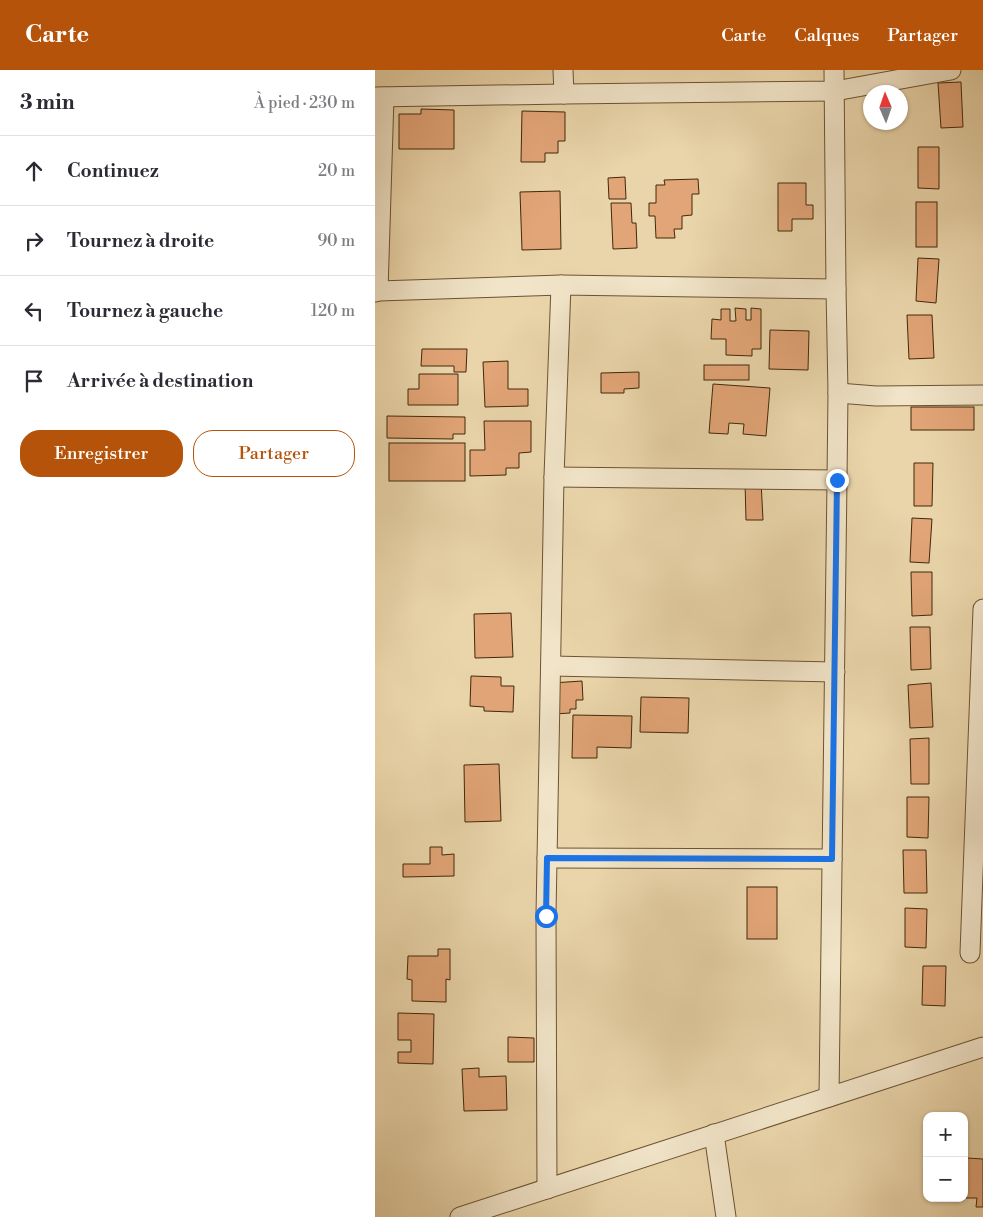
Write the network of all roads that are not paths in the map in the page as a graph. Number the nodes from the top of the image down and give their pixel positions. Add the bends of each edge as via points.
1 (563, 70) edge
2 (834, 70) edge
3 (951, 70) edge
4 (835, 91) junction
5 (564, 94) junction
6 (379, 97) edge
7 (561, 285) junction
8 (836, 289) junction
9 (376, 292) edge
10 (838, 393) junction
11 (983, 394) edge
12 (554, 477) junction
13 (837, 480) junction
14 (983, 609) edge
15 (551, 666) junction
16 (835, 672) junction
17 (547, 858) junction
18 (832, 859) junction
19 (970, 953) dead end
20 (983, 1047) edge
21 (829, 1097) junction
22 (714, 1134) junction
23 (547, 1189) junction
24 (460, 1217) edge
25 (726, 1217) edge

1 - 5 street
2 - 4 street
3 - 4 street
4 - 5 street
4 - 8 street
5 - 6 street
6 - 9 street
7 - 8 street
7 - 9 street
7 - 12 street
8 - 10 street
10 - 11 street via 876,396
10 - 13 street
12 - 13 street
12 - 15 street
13 - 16 street
14 - 19 street
15 - 16 street
15 - 17 street
16 - 18 street
17 - 18 street
17 - 23 street
18 - 21 street
20 - 21 street
21 - 22 street
22 - 23 street
22 - 25 street
23 - 24 street

